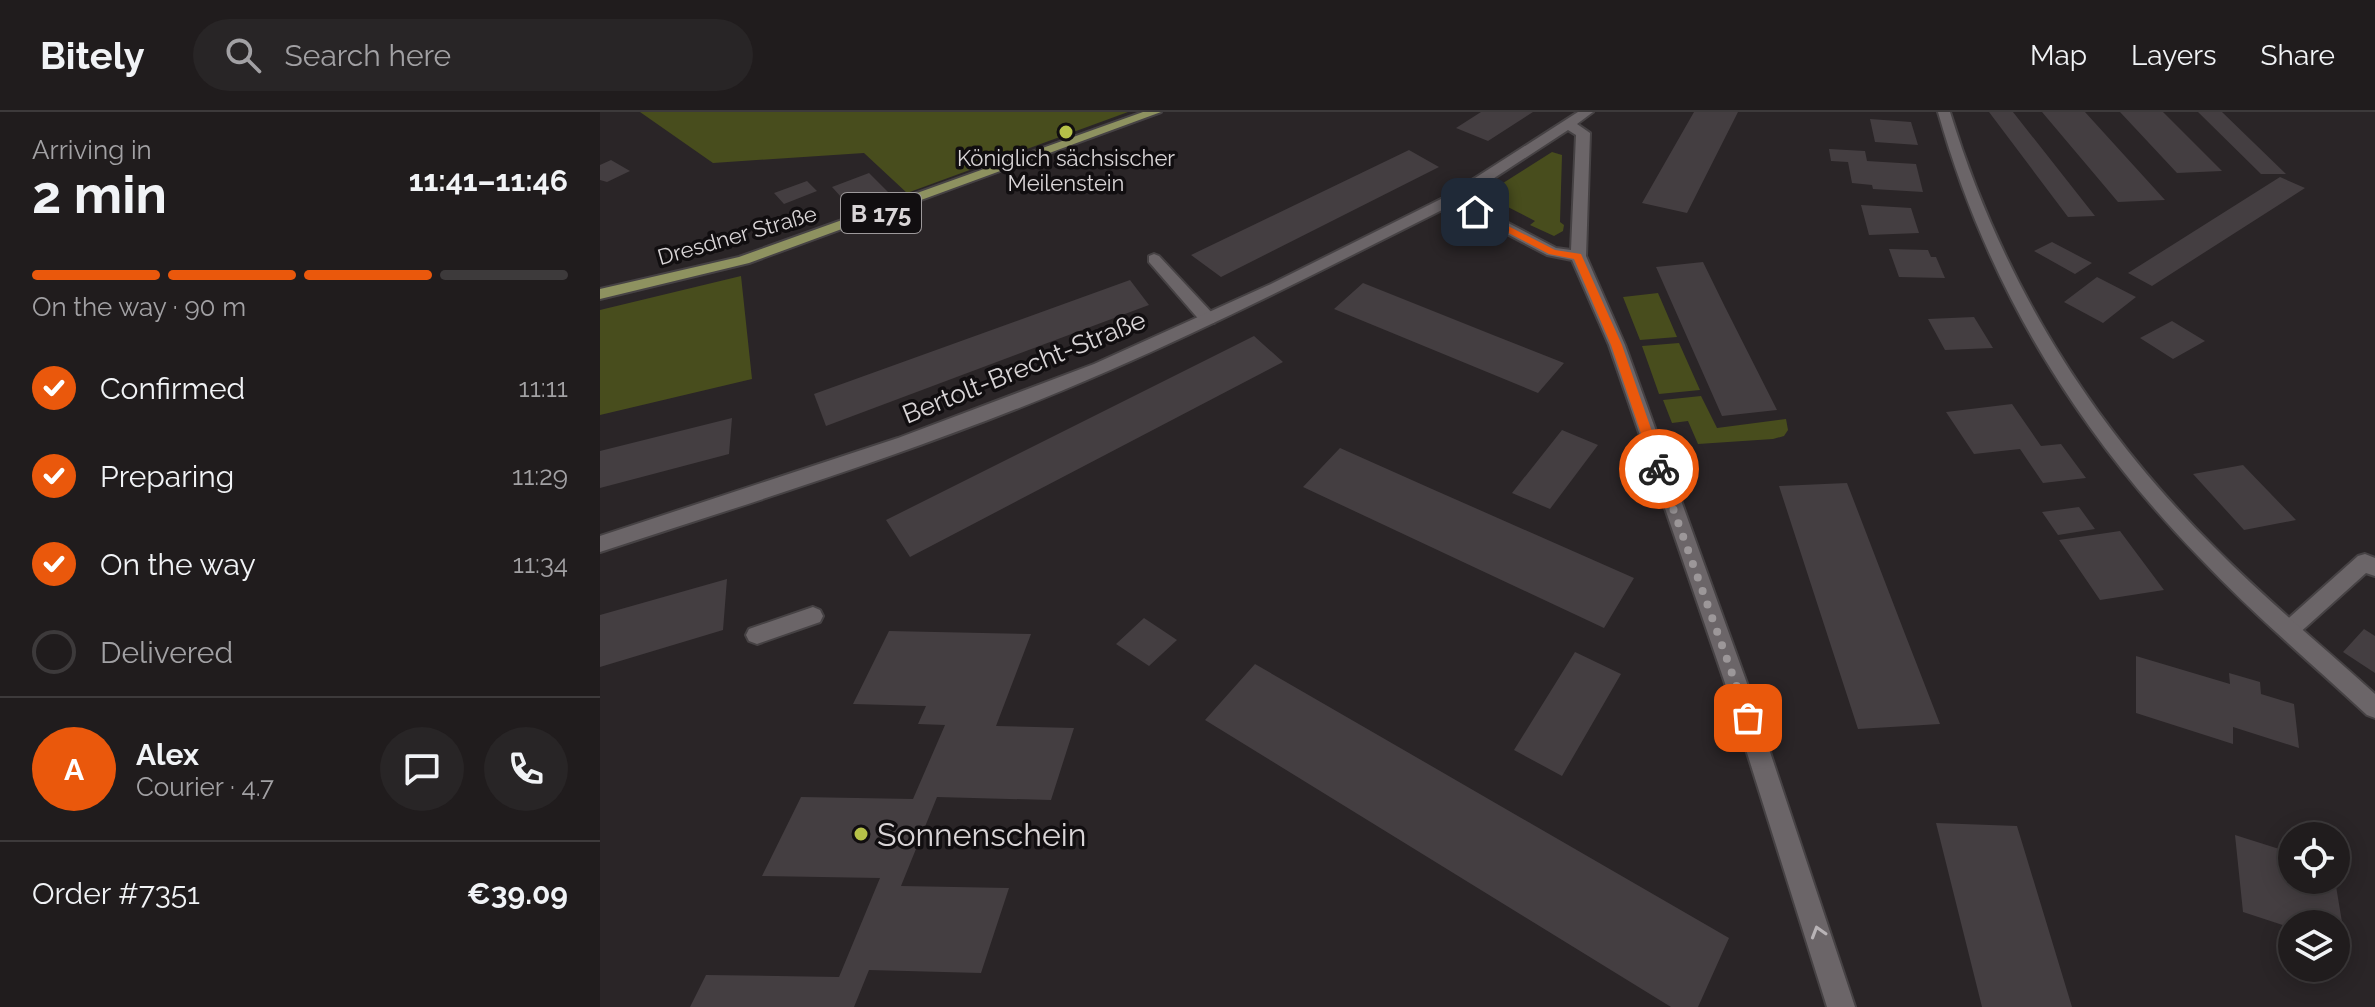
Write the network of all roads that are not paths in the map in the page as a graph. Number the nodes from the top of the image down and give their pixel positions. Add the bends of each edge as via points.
1 (1155, 112) edge
2 (1587, 112) edge
3 (1944, 112) edge
4 (1570, 125) junction
5 (1452, 199) junction
6 (1578, 256) junction
7 (1154, 259) dead end
8 (600, 294) edge
9 (1208, 319) junction
10 (600, 544) edge
11 (2375, 568) edge
12 (813, 616) dead end
13 (2289, 630) junction
14 (757, 635) dead end
15 (2375, 708) edge
16 (1841, 1007) edge

1 - 8 main road, Dresdner Straße / B 175 via 757,255
2 - 4 street, Bertolt-Brecht-Straße
3 - 13 street via 1993,255 2066,381 2185,529
4 - 5 street, Bertolt-Brecht-Straße
4 - 6 street via 1583,133
5 - 6 street via 1552,252
5 - 9 street, Bertolt-Brecht-Straße
16 -> 6 street via 1738,689 1617,345
7 - 9 street
9 - 10 street, Bertolt-Brecht-Straße via 948,427
11 - 13 street via 2365,562
12 - 14 street
13 - 15 street

